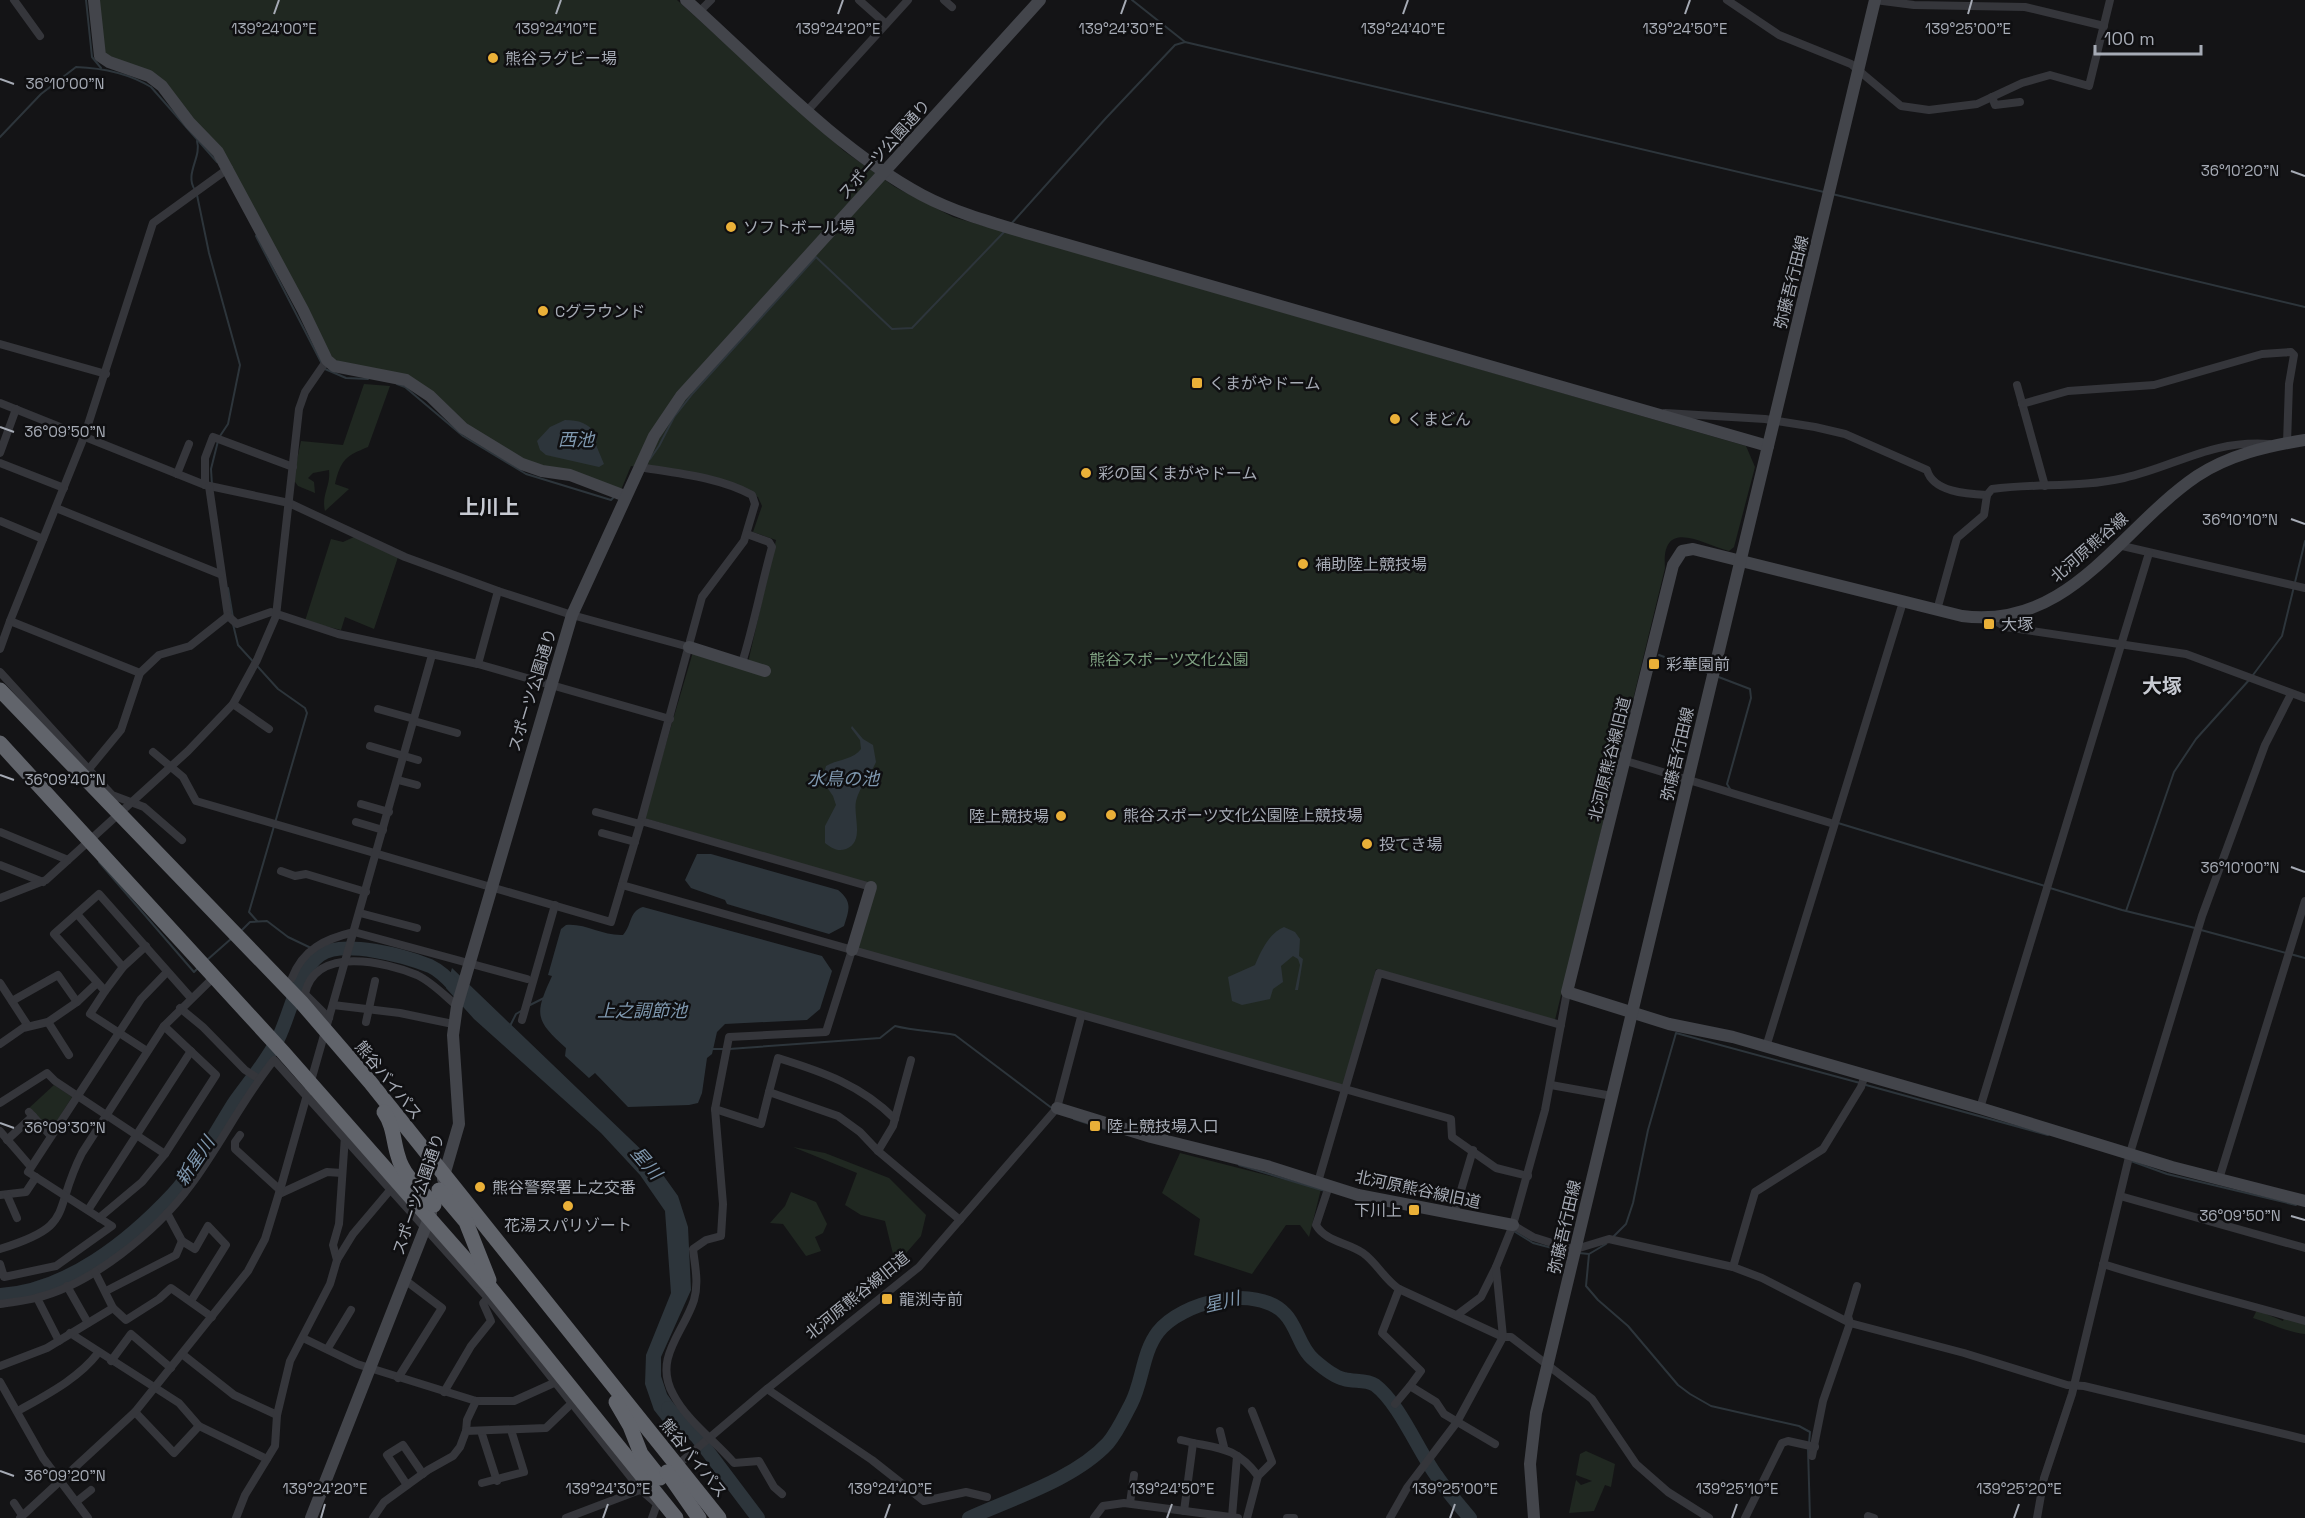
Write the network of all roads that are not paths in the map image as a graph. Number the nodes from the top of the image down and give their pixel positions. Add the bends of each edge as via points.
1 (14, 0) edge
2 (94, 0) edge
3 (686, 0) edge
4 (711, 0) edge
5 (859, 0) edge
6 (908, 0) edge
7 (944, 0) edge
8 (1040, 0) edge
9 (1727, 0) edge
10 (1875, 0) edge
11 (2110, 0) edge
12 (952, 8) dead end
13 (699, 12) junction
14 (886, 24) junction
15 (2104, 26) junction
16 (40, 36) dead end
17 (1858, 71) junction
18 (1992, 98) junction
19 (2020, 102) dead end
20 (808, 110) junction
21 (224, 171) junction
22 (885, 173) junction
23 (0, 345) edge
24 (327, 360) junction
25 (106, 374) junction
26 (2017, 385) dead end
27 (0, 403) edge
28 (2022, 404) junction
29 (16, 409) junction
30 (1654, 412) junction
31 (1774, 421) junction
32 (84, 437) junction
33 (2305, 440) edge
34 (189, 444) dead end
35 (2282, 444) junction
36 (1768, 446) junction
37 (0, 453) edge
38 (0, 463) edge
39 (293, 466) junction
40 (639, 467) junction
41 (177, 474) junction
42 (210, 486) junction
43 (2045, 486) junction
44 (64, 488) junction
45 (1987, 495) junction
46 (625, 496) junction
47 (289, 503) junction
48 (56, 508) junction
49 (0, 521) edge
50 (747, 534) junction
51 (43, 539) junction
52 (2118, 545) junction
53 (2149, 553) junction
54 (1739, 561) junction
55 (220, 574) junction
56 (2305, 588) edge
57 (498, 591) junction
58 (1903, 602) junction
59 (1937, 610) junction
60 (572, 615) junction
61 (276, 616) junction
62 (229, 617) junction
63 (1991, 618) junction
64 (10, 621) junction
65 (2122, 644) junction
66 (689, 647) junction
67 (0, 648) edge
68 (432, 655) junction
69 (742, 663) junction
70 (478, 664) junction
71 (765, 670) dead end
72 (0, 672) edge
73 (140, 673) junction
74 (550, 684) junction
75 (0, 690) edge
76 (2290, 694) junction
77 (2305, 698) edge
78 (233, 704) junction
79 (378, 709) dead end
80 (670, 719) junction
81 (414, 720) junction
82 (269, 729) dead end
83 (457, 733) dead end
84 (0, 743) edge
85 (370, 746) dead end
86 (153, 752) dead end
87 (0, 753) edge
88 (404, 756) junction
89 (418, 760) dead end
90 (1626, 760) junction
91 (170, 766) junction
92 (88, 770) junction
93 (1688, 779) junction
94 (398, 780) junction
95 (417, 785) dead end
96 (132, 801) junction
97 (361, 804) dead end
98 (388, 812) junction
99 (596, 812) dead end
100 (118, 815) junction
101 (356, 822) dead end
102 (640, 822) junction
103 (1834, 824) junction
104 (384, 830) junction
105 (0, 832) edge
106 (602, 833) dead end
107 (182, 840) dead end
108 (635, 842) junction
109 (88, 843) junction
110 (377, 853) junction
111 (68, 860) junction
112 (0, 865) edge
113 (280, 871) dead end
114 (43, 882) junction
115 (622, 885) junction
116 (491, 887) junction
117 (871, 887) joint
118 (366, 892) junction
119 (0, 898) edge
120 (2305, 902) edge
121 (555, 905) junction
122 (360, 913) junction
123 (77, 914) junction
124 (417, 928) dead end
125 (354, 932) junction
126 (146, 946) junction
127 (852, 950) junction
128 (345, 961) junction
129 (123, 967) junction
130 (469, 967) junction
131 (205, 969) junction
132 (167, 972) junction
133 (527, 979) dead end
134 (375, 981) dead end
135 (290, 982) junction
136 (0, 983) edge
137 (97, 983) junction
138 (105, 991) junction
139 (1567, 992) junction
140 (191, 998) junction
141 (12, 1001) junction
142 (77, 1002) junction
143 (333, 1005) junction
144 (457, 1006) junction
145 (180, 1008) junction
146 (369, 1009) junction
147 (1633, 1013) junction
148 (1081, 1017) junction
149 (522, 1020) dead end
150 (48, 1022) junction
151 (366, 1022) dead end
152 (453, 1024) junction
153 (327, 1025) junction
154 (1561, 1025) junction
155 (28, 1026) junction
156 (164, 1026) junction
157 (118, 1032) junction
158 (0, 1044) edge
159 (1766, 1047) junction
160 (147, 1051) junction
161 (191, 1051) junction
162 (69, 1055) dead end
163 (911, 1060) dead end
164 (1865, 1075) junction
165 (364, 1077) junction
166 (258, 1079) junction
167 (1551, 1085) junction
168 (308, 1090) junction
169 (1344, 1090) junction
170 (769, 1092) junction
171 (77, 1096) junction
172 (1612, 1096) junction
173 (0, 1103) edge
174 (1057, 1108) junction
175 (1980, 1108) junction
176 (715, 1109) junction
177 (107, 1115) junction
178 (895, 1119) junction
179 (136, 1135) junction
180 (240, 1135) dead end
181 (3, 1136) edge
182 (51, 1136) junction
183 (345, 1136) junction
184 (1473, 1150) junction
185 (878, 1151) junction
186 (2130, 1153) junction
187 (165, 1154) junction
188 (31, 1167) junction
189 (342, 1173) junction
190 (1528, 1176) junction
191 (36, 1177) junction
192 (2219, 1179) junction
193 (441, 1183) junction
194 (1323, 1184) junction
195 (391, 1189) junction
196 (280, 1192) junction
197 (3, 1195) edge
198 (66, 1196) junction
199 (2120, 1196) junction
200 (2305, 1201) edge
201 (434, 1205) junction
202 (88, 1210) junction
203 (168, 1213) junction
204 (1454, 1214) junction
205 (17, 1218) dead end
206 (99, 1218) junction
207 (960, 1220) junction
208 (427, 1223) junction
209 (1513, 1225) junction
210 (182, 1241) junction
211 (2305, 1248) edge
212 (1576, 1249) junction
213 (0, 1250) edge
214 (337, 1260) junction
215 (0, 1264) edge
216 (2103, 1264) junction
217 (1496, 1267) junction
218 (1732, 1267) junction
219 (95, 1272) junction
220 (405, 1280) junction
221 (68, 1286) junction
222 (1857, 1286) dead end
223 (1399, 1289) junction
224 (106, 1292) junction
225 (489, 1292) junction
226 (37, 1298) junction
227 (191, 1301) junction
228 (0, 1304) edge
229 (112, 1308) junction
230 (351, 1310) dead end
231 (1457, 1315) junction
232 (212, 1317) junction
233 (2305, 1321) edge
234 (88, 1323) junction
235 (1850, 1323) junction
236 (70, 1333) junction
237 (1503, 1336) junction
238 (303, 1338) junction
239 (59, 1341) junction
240 (328, 1348) junction
241 (98, 1353) junction
242 (182, 1354) junction
243 (111, 1361) junction
244 (1548, 1365) junction
245 (0, 1366) edge
246 (598, 1367) junction
247 (171, 1368) junction
248 (370, 1368) junction
249 (398, 1378) junction
250 (0, 1382) edge
251 (556, 1382) junction
252 (2074, 1385) junction
253 (1410, 1386) junction
254 (155, 1387) junction
255 (767, 1389) junction
256 (444, 1392) junction
257 (476, 1401) junction
258 (572, 1403) junction
259 (1395, 1404) dead end
260 (18, 1411) junction
261 (1252, 1411) dead end
262 (135, 1412) junction
263 (277, 1415) junction
264 (1457, 1422) junction
265 (199, 1426) junction
266 (511, 1430) junction
267 (466, 1431) junction
268 (481, 1431) junction
269 (1220, 1431) dead end
270 (709, 1439) junction
271 (2305, 1439) edge
272 (1180, 1440) dead end
273 (1193, 1443) junction
274 (1495, 1444) dead end
275 (1224, 1447) junction
276 (1237, 1456) junction
277 (267, 1459) junction
278 (423, 1473) junction
279 (1134, 1475) dead end
280 (1258, 1476) junction
281 (659, 1478) junction
282 (497, 1480) junction
283 (60, 1482) junction
284 (482, 1483) dead end
285 (407, 1485) junction
286 (91, 1490) dead end
287 (782, 1494) dead end
288 (987, 1497) dead end
289 (76, 1502) junction
290 (15, 1503) dead end
291 (1130, 1503) junction
292 (1184, 1511) junction
293 (21, 1517) edge
294 (88, 1518) edge
295 (236, 1518) edge
296 (311, 1518) edge
297 (373, 1518) edge
298 (566, 1518) edge
299 (652, 1518) edge
300 (675, 1518) edge
301 (699, 1518) edge
302 (719, 1518) edge
303 (1094, 1518) edge
304 (1235, 1518) edge
305 (1247, 1518) edge
306 (1287, 1518) edge
307 (1294, 1518) edge
308 (1390, 1518) edge
309 (1534, 1518) edge
310 (1709, 1518) edge
311 (1745, 1518) edge
312 (2037, 1518) edge

1 - 16 street
2 - 21 street via 100,56 150,76 162,86
3 - 13 street
4 - 13 street
5 - 14 street
6 - 14 street
7 - 12 street
8 - 22 street, スポーツ公園通り
9 - 17 street via 1779,35 1851,64
10 - 15 street via 1914,5 2025,7
10 - 17 street, 弥藤吾行田線
11 - 15 street
13 - 20 street
14 - 20 street
15 - 18 street via 2089,86 2050,75
17 - 18 street via 1901,106 1952,108
17 - 31 street, 弥藤吾行田線
18 - 19 street via 1995,105
20 - 22 street
21 - 24 street
21 - 25 street via 153,223
22 - 30 street via 944,205 992,223
22 - 40 street, スポーツ公園通り via 681,396
23 - 25 street
24 - 39 street via 305,392 299,409
24 - 46 street via 344,370 406,380 430,396 463,428 522,464 570,475
25 - 32 street
26 - 28 street
27 - 29 street
28 - 35 street via 2068,391 2154,385 2262,354 2291,352 2294,355
28 - 43 street
29 - 32 street
29 - 37 street
30 - 31 street
30 - 36 street
31 - 36 street, 弥藤吾行田線
31 - 45 street via 1845,434 1927,470 1936,484
32 - 41 street
32 - 44 street
33 - 35 street, 北河原熊谷線
34 - 41 street
35 - 43 street via 2212,448 2126,477
35 - 52 street, 北河原熊谷線 via 2231,458 2197,476
36 - 54 street, 弥藤吾行田線
38 - 44 street
39 - 42 street via 218,439 205,458
39 - 47 street
40 - 46 street, スポーツ公園通り
40 - 50 street via 691,476 752,495 755,504
41 - 42 street
42 - 47 street
42 - 55 street
43 - 45 street via 1992,489
44 - 48 street
45 - 59 street via 1984,514 1954,544
46 - 60 street, スポーツ公園通り
47 - 57 street via 405,557
47 - 61 street
48 - 51 street
48 - 55 street
49 - 51 street
50 - 66 street via 702,597
50 - 69 street via 769,542 772,547
51 - 64 street
52 - 53 street
52 - 63 street, 北河原熊谷線 via 2060,596 2018,614
53 - 56 street
53 - 65 street
54 - 58 street, 北河原熊谷線
54 - 90 street, 北河原熊谷線旧道 via 1693,549 1682,551 1675,559
54 - 93 street, 弥藤吾行田線
55 - 62 street
57 - 60 street
57 - 70 street
58 - 59 street, 北河原熊谷線
58 - 103 street
59 - 63 street, 北河原熊谷線
60 - 66 street
60 - 74 street, スポーツ公園通り
61 - 62 street via 271,612 237,624
61 - 68 street
61 - 78 street
62 - 73 street via 190,646 159,655
63 - 65 street via 2005,627
64 - 67 street
64 - 73 street
65 - 76 street via 2186,654
65 - 175 street
66 - 69 street
66 - 80 street
68 - 70 street
68 - 81 street
69 - 71 street
70 - 74 street
72 - 92 street
73 - 92 street via 121,730
74 - 80 street
74 - 116 street, スポーツ公園通り
75 - 100 highway, 熊谷バイパス
76 - 77 street
76 - 186 street via 2265,745 2202,916
78 - 82 street
78 - 91 street
79 - 81 street
80 - 102 street
81 - 83 street
81 - 88 street
84 - 109 highway, 熊谷バイパス
85 - 88 street
86 - 91 street
87 - 109 street
88 - 89 street
88 - 94 street
90 - 93 street
90 - 139 street, 北河原熊谷線旧道
91 - 96 street
91 - 110 street via 183,777 196,801
92 - 96 street via 112,795
93 - 103 street
93 - 147 street, 弥藤吾行田線
94 - 95 street
94 - 98 street
96 - 100 street
96 - 107 street
97 - 98 street
98 - 104 street
99 - 102 street
100 - 109 street
100 - 135 highway, 熊谷バイパス via 236,934
101 - 104 street
102 - 108 street
102 - 117 street
103 - 159 street
104 - 110 street
105 - 111 street
106 - 108 street
108 - 115 street
109 - 111 street
109 - 131 highway, 熊谷バイパス
110 - 116 street
110 - 118 street
111 - 114 street
112 - 114 street
113 - 118 street via 295,876 306,874
114 - 119 street
115 - 121 street via 611,922
115 - 127 street
116 - 121 street
116 - 130 street, スポーツ公園通り
117 - 127 street
118 - 122 street
120 - 192 street
121 - 149 street
122 - 124 street
122 - 125 street
123 - 126 street via 99,894
123 - 129 street
123 - 137 street via 54,934
125 - 128 street
125 - 130 street
125 - 135 street via 307,952
126 - 129 street
126 - 132 street
127 - 148 street
127 - 176 street via 826,1032 729,1037
128 - 143 street
128 - 144 street via 374,962 417,975
128 - 153 street via 326,968 306,988 305,994
129 - 138 street
130 - 133 street
130 - 144 street, スポーツ公園通り
131 - 140 street
131 - 168 highway, 熊谷バイパス via 283,1052
132 - 140 street
132 - 157 street via 141,999
134 - 146 street
135 - 153 highway, 熊谷バイパス via 301,1002
136 - 141 street
137 - 138 street
137 - 142 street
138 - 157 street via 90,1014
139 - 147 street
139 - 154 street, 北河原熊谷線旧道
140 - 145 street
141 - 142 street via 58,975
141 - 155 street
142 - 150 street
143 - 146 street
143 - 153 street
144 - 152 street, スポーツ公園通り
145 - 156 street
145 - 166 street
146 - 151 street
146 - 152 street
147 - 159 street
147 - 172 street, 弥藤吾行田線
148 - 169 street
148 - 174 street
150 - 155 street
150 - 162 street
152 - 193 street, スポーツ公園通り via 459,1124
153 - 165 highway, 熊谷バイパス
153 - 168 street
154 - 167 street, 北河原熊谷線旧道
154 - 169 street via 1379,973
155 - 158 street
156 - 160 street
156 - 161 street
157 - 160 street
157 - 171 street
159 - 164 street
160 - 177 street
161 - 179 street
161 - 187 street via 216,1075
163 - 178 street
164 - 175 street
164 - 218 street via 1822,1149 1755,1192
165 - 193 highway, 熊谷バイパス
165 - 201 highway via 365,1085 389,1119 406,1174
166 - 168 street via 274,1060
166 - 203 street via 190,1186
167 - 172 street
167 - 190 street, 北河原熊谷線旧道
168 - 183 street
168 - 196 street
168 - 208 highway, 熊谷バイパス
169 - 184 street via 1451,1119 1452,1137
169 - 194 street
170 - 176 street via 761,1124
170 - 178 street via 778,1058 831,1074 870,1097
170 - 185 street via 838,1116
171 - 173 street via 47,1072
171 - 177 street
171 - 182 street
172 - 212 street, 弥藤吾行田線
174 - 194 street, 北河原熊谷線旧道
174 - 207 street, 北河原熊谷線旧道
175 - 186 street
176 - 270 street via 723,1203 721,1236 693,1249 697,1284 668,1351 666,1367 673,1395
177 - 179 street
177 - 198 street via 75,1168
178 - 185 street
179 - 187 street
179 - 202 street
180 - 196 street via 235,1149
181 - 182 street via 31,1114
181 - 188 street
182 - 188 street
183 - 189 street
183 - 195 street
184 - 190 street via 1496,1168
184 - 204 street
185 - 207 street
186 - 192 street
186 - 199 street
187 - 206 street via 142,1182
188 - 191 street via 28,1172
189 - 196 street via 327,1173
189 - 214 street via 339,1224 333,1245
190 - 209 street, 北河原熊谷線旧道
191 - 197 street via 26,1192
191 - 198 street
192 - 200 street
193 - 201 street, スポーツ公園通り
193 - 225 highway via 466,1222 489,1280
193 - 246 highway, 熊谷バイパス
194 - 204 street, 北河原熊谷線旧道
194 - 223 street via 1316,1225 1321,1234 1363,1254
195 - 208 street
195 - 214 street via 353,1234
196 - 232 street via 258,1254
197 - 205 street
198 - 202 street
198 - 213 street via 59,1218 50,1228 34,1239
199 - 211 street
199 - 216 street
201 - 208 street, スポーツ公園通り
202 - 206 street
203 - 210 street
203 - 219 street
204 - 209 street, 北河原熊谷線旧道
206 - 215 street via 112,1226 56,1266 4,1276
207 - 255 street, 北河原熊谷線旧道 via 909,1276
208 - 220 street, スポーツ公園通り
208 - 225 highway, 熊谷バイパス
209 - 212 street via 1533,1237
209 - 217 street
210 - 224 street via 176,1255
210 - 227 street via 195,1249 208,1226 226,1245
212 - 218 street via 1609,1239
212 - 244 street, 弥藤吾行田線
214 - 238 street via 330,1284
216 - 233 street
216 - 252 street
217 - 231 street via 1481,1297
217 - 237 street
218 - 235 street
219 - 221 street
219 - 224 street
220 - 248 street, スポーツ公園通り
220 - 249 street via 442,1308
221 - 226 street
221 - 234 street
222 - 235 street via 1848,1316
223 - 231 street
223 - 253 street via 1382,1333 1421,1371
224 - 229 street
225 - 251 street
225 - 256 street via 483,1304 491,1321
225 - 281 highway, 熊谷バイパス
226 - 228 street
226 - 239 street
227 - 229 street via 171,1288 126,1320
227 - 232 street
229 - 234 street
230 - 240 street
231 - 237 street
232 - 242 street
234 - 236 street
235 - 252 street
235 - 311 street via 1823,1401 1813,1451 1788,1441 1782,1443
236 - 239 street
236 - 241 street
237 - 244 street
237 - 264 street
238 - 240 street
238 - 263 street via 290,1361
239 - 245 street
240 - 248 street
241 - 243 street
241 - 260 street via 90,1364
242 - 247 street
242 - 263 street via 234,1395
243 - 247 street via 131,1334
243 - 254 street
244 - 309 street, 弥藤吾行田線 via 1531,1441
244 - 310 street via 1592,1399 1636,1464 1668,1492
246 - 281 highway, 熊谷バイパス
246 - 281 highway via 641,1454
247 - 254 street
248 - 249 street
248 - 296 street, スポーツ公園通り
249 - 256 street
250 - 260 street
251 - 257 street via 514,1401
251 - 258 street
252 - 271 street
252 - 312 street via 2044,1478
253 - 259 street
253 - 264 street via 1436,1402 1444,1414
254 - 262 street
254 - 265 street via 179,1403
255 - 270 street, 北河原熊谷線旧道
255 - 288 street via 872,1460 924,1501 966,1492
256 - 257 street
257 - 267 street
258 - 266 street via 546,1428
258 - 281 street
260 - 283 street
261 - 280 street via 1272,1462
262 - 265 street via 174,1453
262 - 283 street
263 - 277 street via 278,1435
264 - 274 street
264 - 308 street via 1396,1504
265 - 277 street
266 - 268 street
266 - 282 street via 524,1472
267 - 268 street
267 - 278 street via 453,1456
268 - 282 street
269 - 275 street
270 - 281 street, 北河原熊谷線旧道
270 - 287 street via 734,1463 759,1461
272 - 273 street
273 - 275 street
273 - 292 street
275 - 276 street
276 - 280 street
276 - 304 street
277 - 295 street
278 - 285 street
278 - 285 street via 403,1445 387,1455
279 - 291 street
280 - 305 street
281 - 298 street
281 - 299 street
281 - 300 highway, 熊谷バイパス
281 - 301 highway
281 - 302 highway, 熊谷バイパス
282 - 284 street
283 - 289 street
283 - 293 street
285 - 297 street via 384,1502
286 - 289 street
289 - 294 street
290 - 293 street
291 - 292 street
291 - 303 street via 1103,1506
292 - 304 street
306 - 307 street

